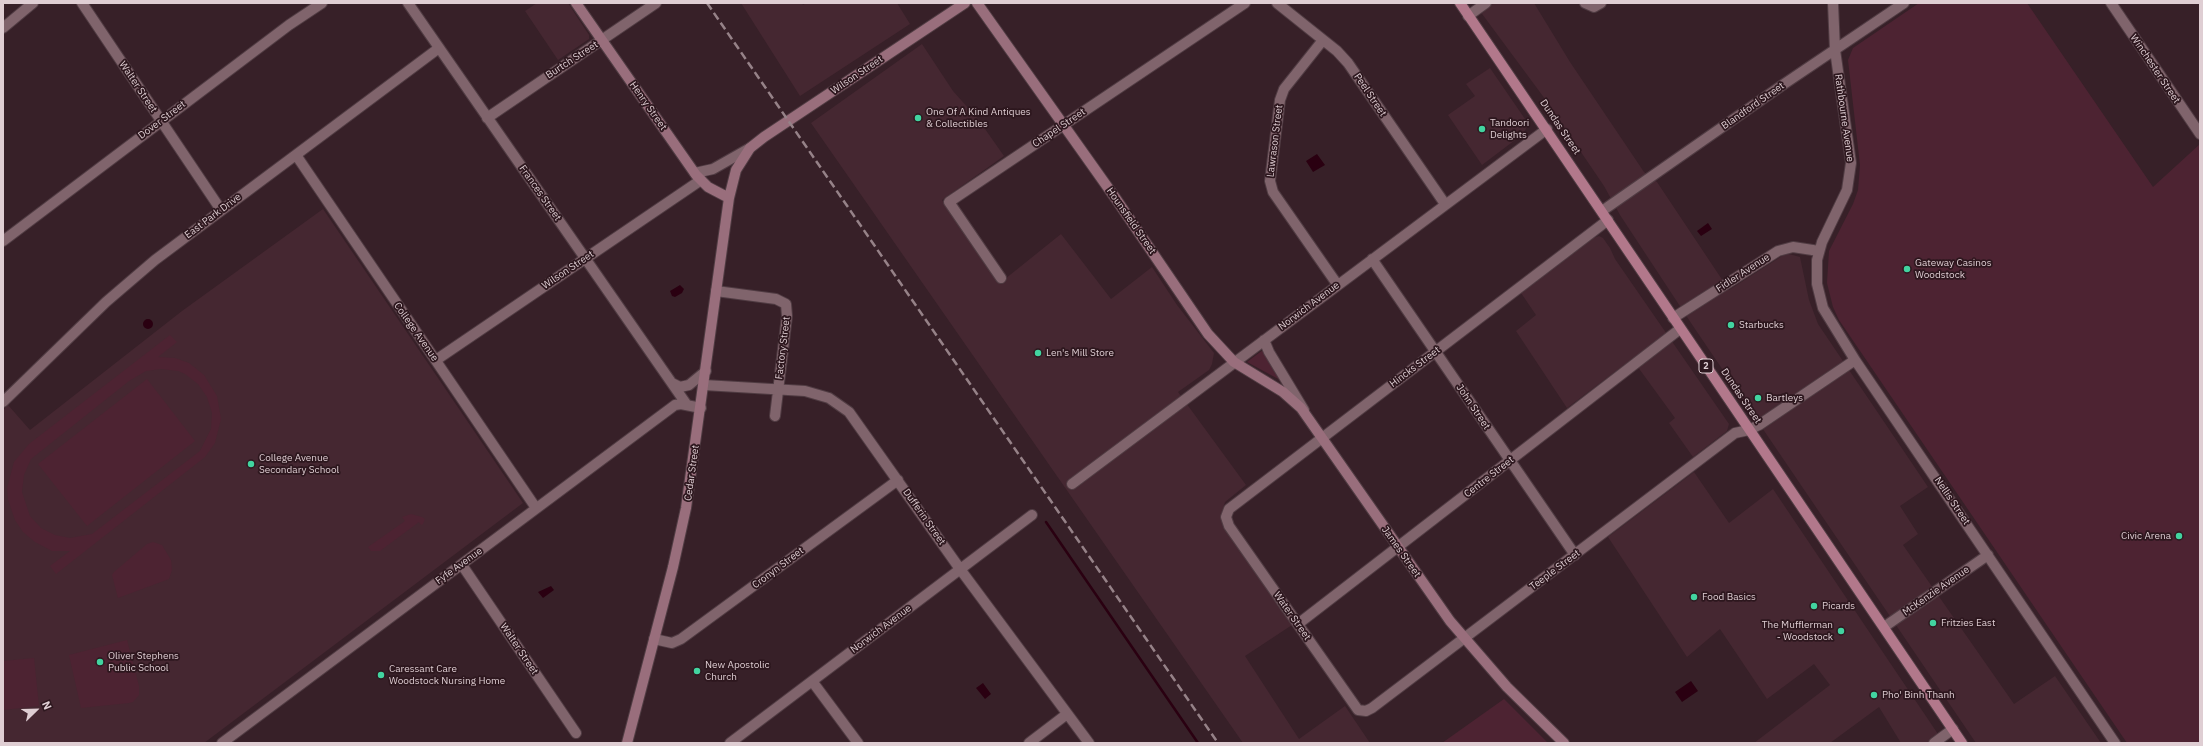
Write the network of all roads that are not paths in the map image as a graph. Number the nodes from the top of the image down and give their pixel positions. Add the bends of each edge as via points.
1 (33, 3) edge
2 (82, 3) edge
3 (322, 3) edge
4 (408, 3) edge
5 (576, 3) edge
6 (656, 3) edge
7 (965, 3) edge
8 (977, 3) edge
9 (1245, 3) edge
10 (1277, 3) edge
11 (1460, 3) edge
12 (1486, 3) edge
13 (1585, 3) edge
14 (1601, 3) edge
15 (1833, 3) edge
16 (1904, 3) edge
17 (2111, 3) edge
18 (1468, 16) junction
19 (3, 28) edge
20 (602, 40) junction
21 (1324, 40) junction
22 (440, 48) junction
23 (1835, 50) junction
24 (487, 118) junction
25 (161, 121) junction
26 (1063, 126) junction
27 (1547, 129) junction
28 (2200, 134) edge
29 (750, 148) junction
30 (296, 155) junction
31 (698, 176) junction
32 (729, 198) junction
33 (1445, 204) junction
34 (221, 210) junction
35 (1602, 211) junction
36 (1608, 220) junction
37 (3, 241) edge
38 (1819, 251) junction
39 (586, 259) junction
40 (1372, 259) junction
41 (1001, 278) dead end
42 (1337, 284) junction
43 (716, 291) junction
44 (1673, 318) junction
45 (1680, 329) junction
46 (1264, 340) junction
47 (1436, 351) junction
48 (436, 360) junction
49 (1855, 360) junction
50 (1234, 362) junction
51 (706, 371) junction
52 (672, 384) junction
53 (704, 385) junction
54 (778, 389) junction
55 (3, 402) edge
56 (687, 405) junction
57 (701, 408) junction
58 (1307, 415) junction
59 (775, 416) dead end
60 (1749, 430) junction
61 (1322, 437) junction
62 (1509, 462) junction
63 (898, 480) junction
64 (1072, 484) dead end
65 (536, 508) junction
66 (1032, 515) dead end
67 (1226, 517) joint
68 (1398, 548) junction
69 (1575, 555) junction
70 (1988, 555) junction
71 (462, 565) junction
72 (960, 569) junction
73 (1298, 624) junction
74 (1884, 627) junction
75 (654, 639) junction
76 (1465, 639) junction
77 (812, 681) junction
78 (1361, 711) joint
79 (1067, 714) junction
80 (1953, 729) junction
81 (576, 733) dead end
82 (222, 743) edge
83 (627, 743) edge
84 (730, 743) edge
85 (858, 743) edge
86 (1029, 743) edge
87 (1089, 743) edge
88 (1564, 743) edge
89 (1934, 743) edge
90 (1962, 743) edge
91 (2115, 743) edge

1 - 19 street
2 - 25 street, Walter Street
3 - 25 street, Dover Street
4 - 22 street, Frances Street
5 - 20 main road, Henry Street
6 - 20 street, Burtch Street
7 - 29 main road, Wilson Street
8 - 26 main road, Hounsfield Street
9 - 26 street, Chapel Street
10 - 21 street, Peel Street
11 - 18 main road, Dundas Street / 2
12 - 18 street
13 - 14 street via 1594,7
15 - 23 street, Rathbourne Avenue
16 - 23 street, Blandford Street
17 - 28 street, Winchester Street
18 - 27 main road, Dundas Street / 2
20 - 24 street, Burtch Street
20 - 31 main road, Henry Street
21 - 33 street, Peel Street via 1356,73
21 - 42 street, Lawrason Street via 1284,89 1280,100 1270,181 1273,192
22 - 24 street, Frances Street
22 - 30 street, East Park Drive
23 - 35 street, Blandford Street
23 - 38 street, Rathbourne Avenue via 1851,172 1842,203
24 - 39 street, Frances Street
25 - 34 street, Walter Street
25 - 37 street, Dover Street
26 - 41 street, Chapel Street via 949,202
26 - 50 main road, Hounsfield Street via 1208,334
27 - 33 street, Norwich Avenue
27 - 35 main road, Dundas Street / 2
29 - 31 street, Wilson Street
29 - 32 main road, Wilson Street via 736,170
30 - 34 street, East Park Drive
30 - 48 street, College Avenue
31 - 32 main road, Henry Street via 710,188
31 - 39 street, Wilson Street
32 - 43 main road, Cedar Street
33 - 40 street, Norwich Avenue
34 - 55 street, East Park Drive via 132,279
35 - 36 main road, Dundas Street / 2
36 - 44 main road, Dundas Street / 2
36 - 47 street, Hincks Street
38 - 44 street, Fidler Avenue via 1793,247 1778,251
38 - 49 street, Nellis Street via 1816,276 1820,300 1827,317
39 - 48 street, Wilson Street
39 - 52 street, Frances Street
40 - 42 street, Norwich Avenue
40 - 47 street, John Street
42 - 46 street, Norwich Avenue
43 - 51 main road, Cedar Street
43 - 54 street, Factory Street via 779,299 786,304 787,316
44 - 45 main road, Dundas Street / 2
45 - 60 main road, Dundas Street / 2
45 - 62 street, Centre Street
46 - 50 street, Norwich Avenue
46 - 58 street, James Street
47 - 61 street, Hincks Street
47 - 62 street, John Street
48 - 65 street, College Avenue
49 - 60 street, Teeple Street
49 - 70 street, Nellis Street
50 - 58 main road, Hounsfield Street via 1289,397
50 - 64 street, Norwich Avenue
51 - 52 street via 689,385 680,387
51 - 53 main road, Cedar Street
52 - 56 street, Frances Street
53 - 54 street, Dufferin Street
53 - 57 main road, Cedar Street
54 - 59 street, Factory Street
54 - 63 street, Dufferin Street via 818,394 843,408 860,426
56 - 57 street, Fyfe Avenue
56 - 65 street, Fyfe Avenue via 675,405
57 - 75 main road, Cedar Street via 684,520
58 - 61 main road, James Street
60 - 69 street, Teeple Street via 1735,433
60 - 74 main road, Dundas Street / 2
61 - 67 street, Hincks Street via 1236,503 1229,509
61 - 68 main road, James Street
62 - 68 street, Centre Street
62 - 69 street, John Street
63 - 72 street, Dufferin Street
63 - 75 street, Cronyn Street via 681,639 672,643
65 - 71 street, Fyfe Avenue
66 - 72 street, Norwich Avenue
67 - 73 street, Water Street via 1229,526
68 - 73 street, Centre Street
68 - 76 main road, James Street
69 - 76 street, Teeple Street
70 - 74 street, McKenzie Avenue
70 - 91 street, Nellis Street
71 - 81 street, Walter Street
71 - 82 street, Fyfe Avenue
72 - 77 street, Norwich Avenue
72 - 79 street, Dufferin Street
73 - 78 street, Water Street via 1349,700
74 - 80 main road, Dundas Street / 2
75 - 83 main road, Cedar Street
76 - 78 street, Teeple Street via 1372,708
76 - 88 main road, James Street via 1507,687
77 - 84 street, Norwich Avenue
77 - 85 street
79 - 86 street
79 - 87 street, Dufferin Street
80 - 89 street
80 - 90 main road, Dundas Street / 2

